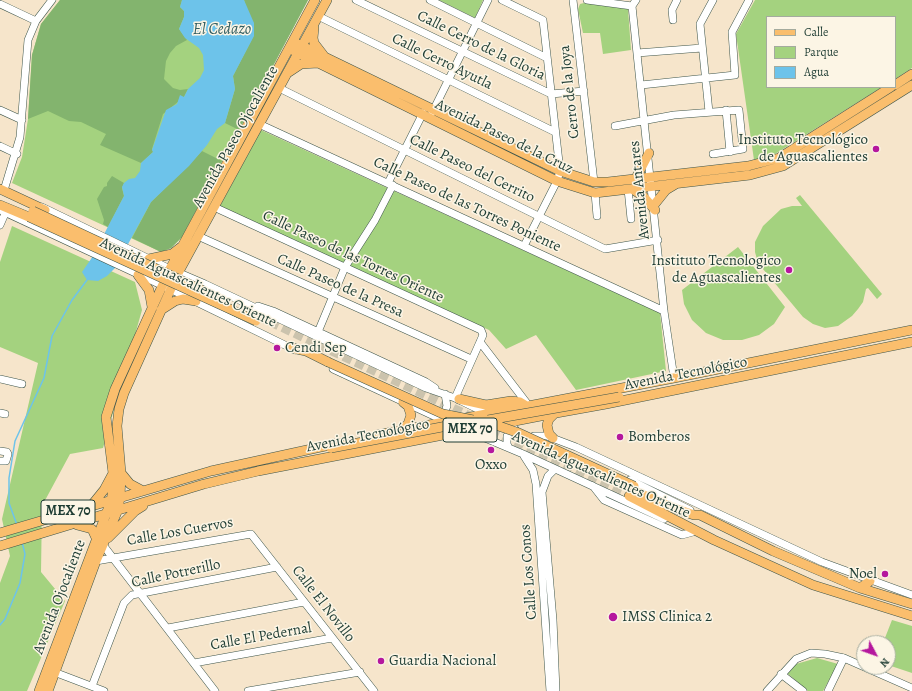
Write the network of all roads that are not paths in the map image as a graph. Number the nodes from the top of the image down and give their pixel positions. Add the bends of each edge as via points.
1 (12, 0) edge
2 (52, 0) edge
3 (315, 0) edge
4 (327, 0) edge
5 (356, 0) edge
6 (430, 0) edge
7 (488, 0) edge
8 (502, 0) edge
9 (573, 0) edge
10 (587, 0) edge
11 (677, 0) edge
12 (713, 0) edge
13 (749, 0) edge
14 (597, 1) edge
15 (634, 3) edge
16 (0, 4) edge
17 (8, 7) junction
18 (317, 18) junction
19 (673, 20) dead end
20 (36, 21) junction
21 (476, 23) junction
22 (291, 45) junction
23 (702, 48) junction
24 (300, 50) junction
25 (463, 51) junction
26 (638, 53) junction
27 (547, 58) junction
28 (322, 60) junction
29 (912, 74) edge
30 (285, 76) junction
31 (706, 79) junction
32 (449, 80) junction
33 (896, 84) edge
34 (641, 85) junction
35 (912, 85) edge
36 (279, 88) junction
37 (889, 88) edge
38 (584, 91) junction
39 (551, 94) junction
40 (0, 110) edge
41 (726, 110) junction
42 (710, 112) junction
43 (429, 114) junction
44 (22, 120) junction
45 (645, 120) junction
46 (259, 124) junction
47 (615, 126) dead end
48 (555, 132) junction
49 (0, 146) edge
50 (404, 150) junction
51 (730, 152) junction
52 (648, 153) junction
53 (17, 154) junction
54 (713, 154) dead end
55 (560, 171) junction
56 (651, 176) junction
57 (636, 178) junction
58 (557, 181) junction
59 (594, 182) junction
60 (677, 183) junction
61 (390, 184) junction
62 (652, 186) junction
63 (1, 189) edge
64 (630, 189) junction
65 (595, 193) junction
66 (214, 207) junction
67 (2, 208) edge
68 (655, 208) junction
69 (45, 210) joint
70 (31, 214) junction
71 (539, 216) junction
72 (597, 216) dead end
73 (631, 219) dead end
74 (0, 225) edge
75 (198, 236) junction
76 (658, 240) junction
77 (184, 243) junction
78 (524, 246) junction
79 (146, 258) junction
80 (344, 268) junction
81 (174, 271) junction
82 (136, 274) junction
83 (205, 284) junction
84 (166, 287) junction
85 (186, 296) junction
86 (332, 296) junction
87 (196, 301) junction
88 (250, 306) junction
89 (664, 311) junction
90 (155, 312) junction
91 (257, 319) tunnel mouth
92 (912, 330) edge
93 (318, 332) junction
94 (480, 342) junction
95 (912, 342) edge
96 (292, 348) junction
97 (472, 359) junction
98 (674, 378) junction
99 (0, 379) edge
100 (22, 384) dead end
101 (663, 392) junction
102 (444, 394) junction
103 (457, 399) junction
104 (403, 402) junction
105 (527, 406) junction
106 (485, 413) junction
107 (556, 413) junction
108 (433, 415) junction
109 (446, 422) junction
110 (508, 423) junction
111 (520, 429) junction
112 (400, 430) junction
113 (467, 430) junction
114 (534, 436) junction
115 (553, 438) junction
116 (509, 448) junction
117 (307, 450) junction
118 (0, 451) edge
119 (523, 454) junction
120 (0, 461) edge
121 (555, 469) junction
122 (117, 473) junction
123 (631, 490) junction
124 (143, 491) junction
125 (659, 495) junction
126 (115, 500) junction
127 (687, 500) junction
128 (151, 501) junction
129 (91, 506) junction
130 (117, 512) junction
131 (697, 513) junction
132 (106, 514) junction
133 (74, 525) junction
134 (3, 532) edge
135 (251, 534) joint
136 (714, 540) junction
137 (101, 543) junction
138 (4, 545) edge
139 (113, 557) junction
140 (96, 560) junction
141 (277, 567) junction
142 (870, 581) junction
143 (860, 588) junction
144 (141, 593) junction
145 (912, 596) edge
146 (304, 602) junction
147 (912, 604) edge
148 (912, 616) edge
149 (549, 621) junction
150 (168, 628) junction
151 (332, 638) junction
152 (844, 658) junction
153 (194, 663) junction
154 (54, 672) junction
155 (360, 672) junction
156 (780, 674) junction
157 (92, 686) junction
158 (912, 688) edge
159 (39, 691) edge
160 (48, 691) edge
161 (104, 691) edge
162 (216, 691) edge
163 (248, 691) edge
164 (374, 691) edge
165 (550, 691) edge
166 (556, 691) edge
167 (767, 691) edge
168 (802, 691) edge
169 (828, 691) edge

1 - 17 street
2 - 20 street
3 - 22 main road, Avenida Paseo Ojocaliente
4 - 18 main road, Avenida Paseo Ojocaliente
5 - 25 street, Calle Cerro de la Gloria
6 - 21 street
7 - 21 street
8 - 27 street via 543,20
9 - 38 street, Cerro de la Joya
10 - 14 street
11 - 19 street via 672,10
12 - 23 street via 700,24
13 - 31 street via 732,32 735,75
14 - 15 street
15 - 26 street, Avenida Antares
16 - 17 street
17 - 20 street
18 - 24 main road, Avenida Paseo Ojocaliente
18 - 28 main road via 313,38
18 - 32 street, Calle Cerro Ayutla
20 - 44 street via 28,40
21 - 25 street
21 - 27 street
22 - 24 main road, Avenida Paseo de la Cruz
22 - 77 main road, Avenida Paseo Ojocaliente
23 - 26 street
23 - 31 street
24 - 28 main road, Avenida Paseo de la Cruz
24 - 30 main road, Avenida Paseo Ojocaliente
25 - 32 street
25 - 39 street, Calle Cerro de la Gloria
26 - 34 street, Avenida Antares
27 - 39 street
28 - 30 main road via 301,64
28 - 43 main road, Avenida Paseo de la Cruz
29 - 33 main road
30 - 36 main road, Avenida Paseo Ojocaliente
31 - 34 street
31 - 42 street
32 - 43 street
32 - 48 street, Calle Cerro Ayutla
34 - 45 street, Avenida Antares
35 - 60 main road, Avenida Paseo de la Cruz via 783,166 750,176
36 - 46 main road, Avenida Paseo Ojocaliente
36 - 50 street, Calle Paseo del Cerrito
37 - 56 main road, Avenida Paseo de la Cruz via 780,158 748,166
38 - 39 street
38 - 59 street, Cerro de la Joya
39 - 48 street
40 - 44 street
41 - 42 street
41 - 51 street
41 - 51 street via 739,110 743,147 741,150
42 - 45 street
43 - 50 street
43 - 55 main road, Avenida Paseo de la Cruz
43 - 58 main road, Avenida Paseo de la Cruz
44 - 53 street
45 - 47 street
45 - 52 street, Avenida Antares
46 - 61 street, Calle Paseo de las Torres Poniente
46 - 66 main road, Avenida Paseo Ojocaliente
48 - 55 street
49 - 53 street
50 - 61 street
50 - 71 street, Calle Paseo del Cerrito
51 - 54 street
52 - 56 street, Avenida Antares
52 - 57 main road
53 - 63 street
55 - 58 street
55 - 59 main road, Avenida Paseo de la Cruz
56 - 57 main road, Avenida Paseo de la Cruz
56 - 62 street, Avenida Antares
57 - 59 main road, Avenida Paseo de la Cruz
58 - 65 main road, Avenida Paseo de la Cruz
58 - 71 street
60 - 62 main road, Avenida Paseo de la Cruz
60 - 68 main road via 666,190
61 - 78 street, Calle Paseo de las Torres Poniente
61 - 80 street via 375,220
62 - 64 main road, Avenida Paseo de la Cruz
62 - 68 street, Avenida Antares
63 - 69 main road
63 - 70 main road, Avenida Aguascalientes Oriente
64 - 65 main road, Avenida Paseo de la Cruz
64 - 68 main road via 643,196
64 - 73 street
65 - 72 street
66 - 75 main road, Avenida Paseo Ojocaliente
66 - 80 street, Calle Paseo de las Torres Oriente
67 - 70 main road, Avenida Aguascalientes Oriente
67 - 74 street
67 - 82 street, Avenida Aguascalientes Oriente
68 - 76 street, Avenida Antares
69 - 79 street, Avenida Aguascalientes Oriente
70 - 91 main road, Avenida Aguascalientes Oriente, bridge
71 - 76 street, Calle Paseo del Cerrito via 605,249
71 - 78 street
75 - 81 main road, Avenida Paseo Ojocaliente
75 - 86 street, Calle Paseo de la Presa
76 - 89 street, Avenida Antares
77 - 79 main road via 172,254
77 - 81 main road, Avenida Paseo Ojocaliente
78 - 89 street, Calle Paseo de las Torres Poniente
79 - 81 street, Avenida Aguascalientes Oriente
79 - 82 street via 146,268
80 - 86 street
80 - 94 street, Calle Paseo de las Torres Oriente via 481,330 483,335
81 - 83 street, Avenida Aguascalientes Oriente
81 - 84 main road, Avenida Paseo Ojocaliente
82 - 84 street, Avenida Aguascalientes Oriente
82 - 90 main road via 150,290
83 - 85 street via 188,285 185,290
83 - 88 street, Avenida Aguascalientes Oriente
84 - 85 street, Avenida Aguascalientes Oriente
84 - 90 main road, Avenida Ojocaliente
85 - 87 street, Avenida Aguascalientes Oriente
86 - 93 street
86 - 97 street, Calle Paseo de la Presa
87 - 90 main road via 175,301
87 - 96 street, Avenida Aguascalientes Oriente
88 - 93 street, Avenida Aguascalientes Oriente via 268,309
88 - 102 street, Avenida Aguascalientes Oriente via 419,385
89 - 98 street, Avenida Antares
90 - 122 main road, Avenida Ojocaliente via 119,409
92 - 98 main road, Avenida Tecnológico / MEX 70
93 - 102 street, Avenida Aguascalientes Oriente via 426,382
94 - 97 street
94 - 105 street
95 - 101 main road, Avenida Tecnológico / MEX 70
96 - 101 main road, bridge via 306,351 443,414 470,420 498,419 656,390
96 - 104 street, Avenida Aguascalientes Oriente
97 - 103 street
98 - 105 main road, Avenida Tecnológico / MEX 70
99 - 100 street
101 - 107 main road, Avenida Tecnológico / MEX 70
102 - 103 street, Avenida Aguascalientes Oriente
102 - 108 street via 448,400 446,408 441,414
103 - 105 main road via 486,405 511,401
103 - 106 street, Avenida Aguascalientes Oriente
104 - 108 street, Avenida Aguascalientes Oriente
104 - 112 main road via 409,409 410,419
105 - 106 main road, Avenida Tecnológico / MEX 70
106 - 109 main road, Avenida Tecnológico / MEX 70
106 - 110 street, Avenida Aguascalientes Oriente
107 - 110 main road, Avenida Tecnológico / MEX 70
107 - 115 main road via 551,416 547,425
108 - 109 street, Avenida Aguascalientes Oriente
109 - 112 main road, Avenida Tecnológico / MEX 70
109 - 113 street, Avenida Aguascalientes Oriente
110 - 111 street, Avenida Aguascalientes Oriente
110 - 113 main road, Avenida Tecnológico / MEX 70
111 - 114 street, Avenida Aguascalientes Oriente
111 - 116 street via 512,430 507,436
112 - 117 main road, Avenida Tecnológico / MEX 70
113 - 116 street, Avenida Aguascalientes Oriente
113 - 128 main road, Avenida Tecnológico / MEX 70 via 258,471 204,484
114 - 115 street, Avenida Aguascalientes Oriente
114 - 125 street, Avenida Aguascalientes Oriente
115 - 127 street, Avenida Aguascalientes Oriente
116 - 119 street, Avenida Aguascalientes Oriente
117 - 123 main road, bridge via 331,448 447,426 493,424 519,433
117 - 124 main road, Avenida Tecnológico / MEX 70 via 211,471
118 - 120 street via 8,453 6,461
119 - 121 street, Avenida Aguascalientes Oriente
119 - 149 street, Calle Los Conos via 533,470 536,484
121 - 136 street, Avenida Aguascalientes Oriente via 593,486 598,494 611,503 682,535 693,532
121 - 149 street, Calle Los Conos via 548,476 542,492
122 - 124 main road
122 - 126 main road, Avenida Ojocaliente
122 - 129 main road
123 - 125 main road
123 - 131 main road, Avenida Aguascalientes Oriente via 671,507 694,515
123 - 136 main road, Avenida Aguascalientes Oriente
124 - 126 main road, Avenida Tecnológico / MEX 70
125 - 131 street, Avenida Aguascalientes Oriente
126 - 129 main road, Avenida Tecnológico / MEX 70
126 - 130 main road, Avenida Ojocaliente
126 - 132 main road, Avenida Ojocaliente
127 - 131 street, Avenida Aguascalientes Oriente
127 - 142 street, Avenida Aguascalientes Oriente via 828,565
128 - 130 main road, Avenida Tecnológico / MEX 70
128 - 137 main road via 135,511
129 - 134 main road, Avenida Tecnológico / MEX 70
130 - 132 main road, Avenida Tecnológico / MEX 70
130 - 137 main road, Avenida Ojocaliente
131 - 143 main road, Avenida Aguascalientes Oriente via 773,551
132 - 133 main road, Avenida Tecnológico / MEX 70
132 - 137 main road, Avenida Ojocaliente
133 - 137 main road via 92,529
133 - 138 main road, Avenida Tecnológico / MEX 70
135 - 139 street, Calle Los Cuervos
135 - 141 street, Calle El Novillo
136 - 148 main road, Avenida Aguascalientes Oriente via 813,585
137 - 139 street
137 - 140 main road, Avenida Ojocaliente
137 - 159 main road, Avenida Ojocaliente
139 - 140 street, Calle Los Cuervos
139 - 144 street
140 - 154 main road, Avenida Ojocaliente
141 - 144 street, Calle Potrerillo
141 - 146 street, Calle El Novillo
142 - 143 main road
142 - 145 street, Avenida Aguascalientes Oriente
143 - 147 main road, Avenida Aguascalientes Oriente
144 - 150 street
144 - 157 street, Calle Potrerillo via 132,595 124,603
146 - 150 street
146 - 151 street, Calle El Novillo
149 - 165 street, Calle Los Conos
149 - 166 street, Calle Los Conos
150 - 153 street
151 - 153 street, Calle El Pedernal
151 - 155 street, Calle El Novillo
152 - 156 street via 810,653 796,659
152 - 158 street
152 - 169 street
153 - 162 street
154 - 157 street
154 - 160 main road, Avenida Ojocaliente
155 - 163 street
155 - 164 street, Calle El Novillo
156 - 167 street
156 - 168 street
157 - 161 street

